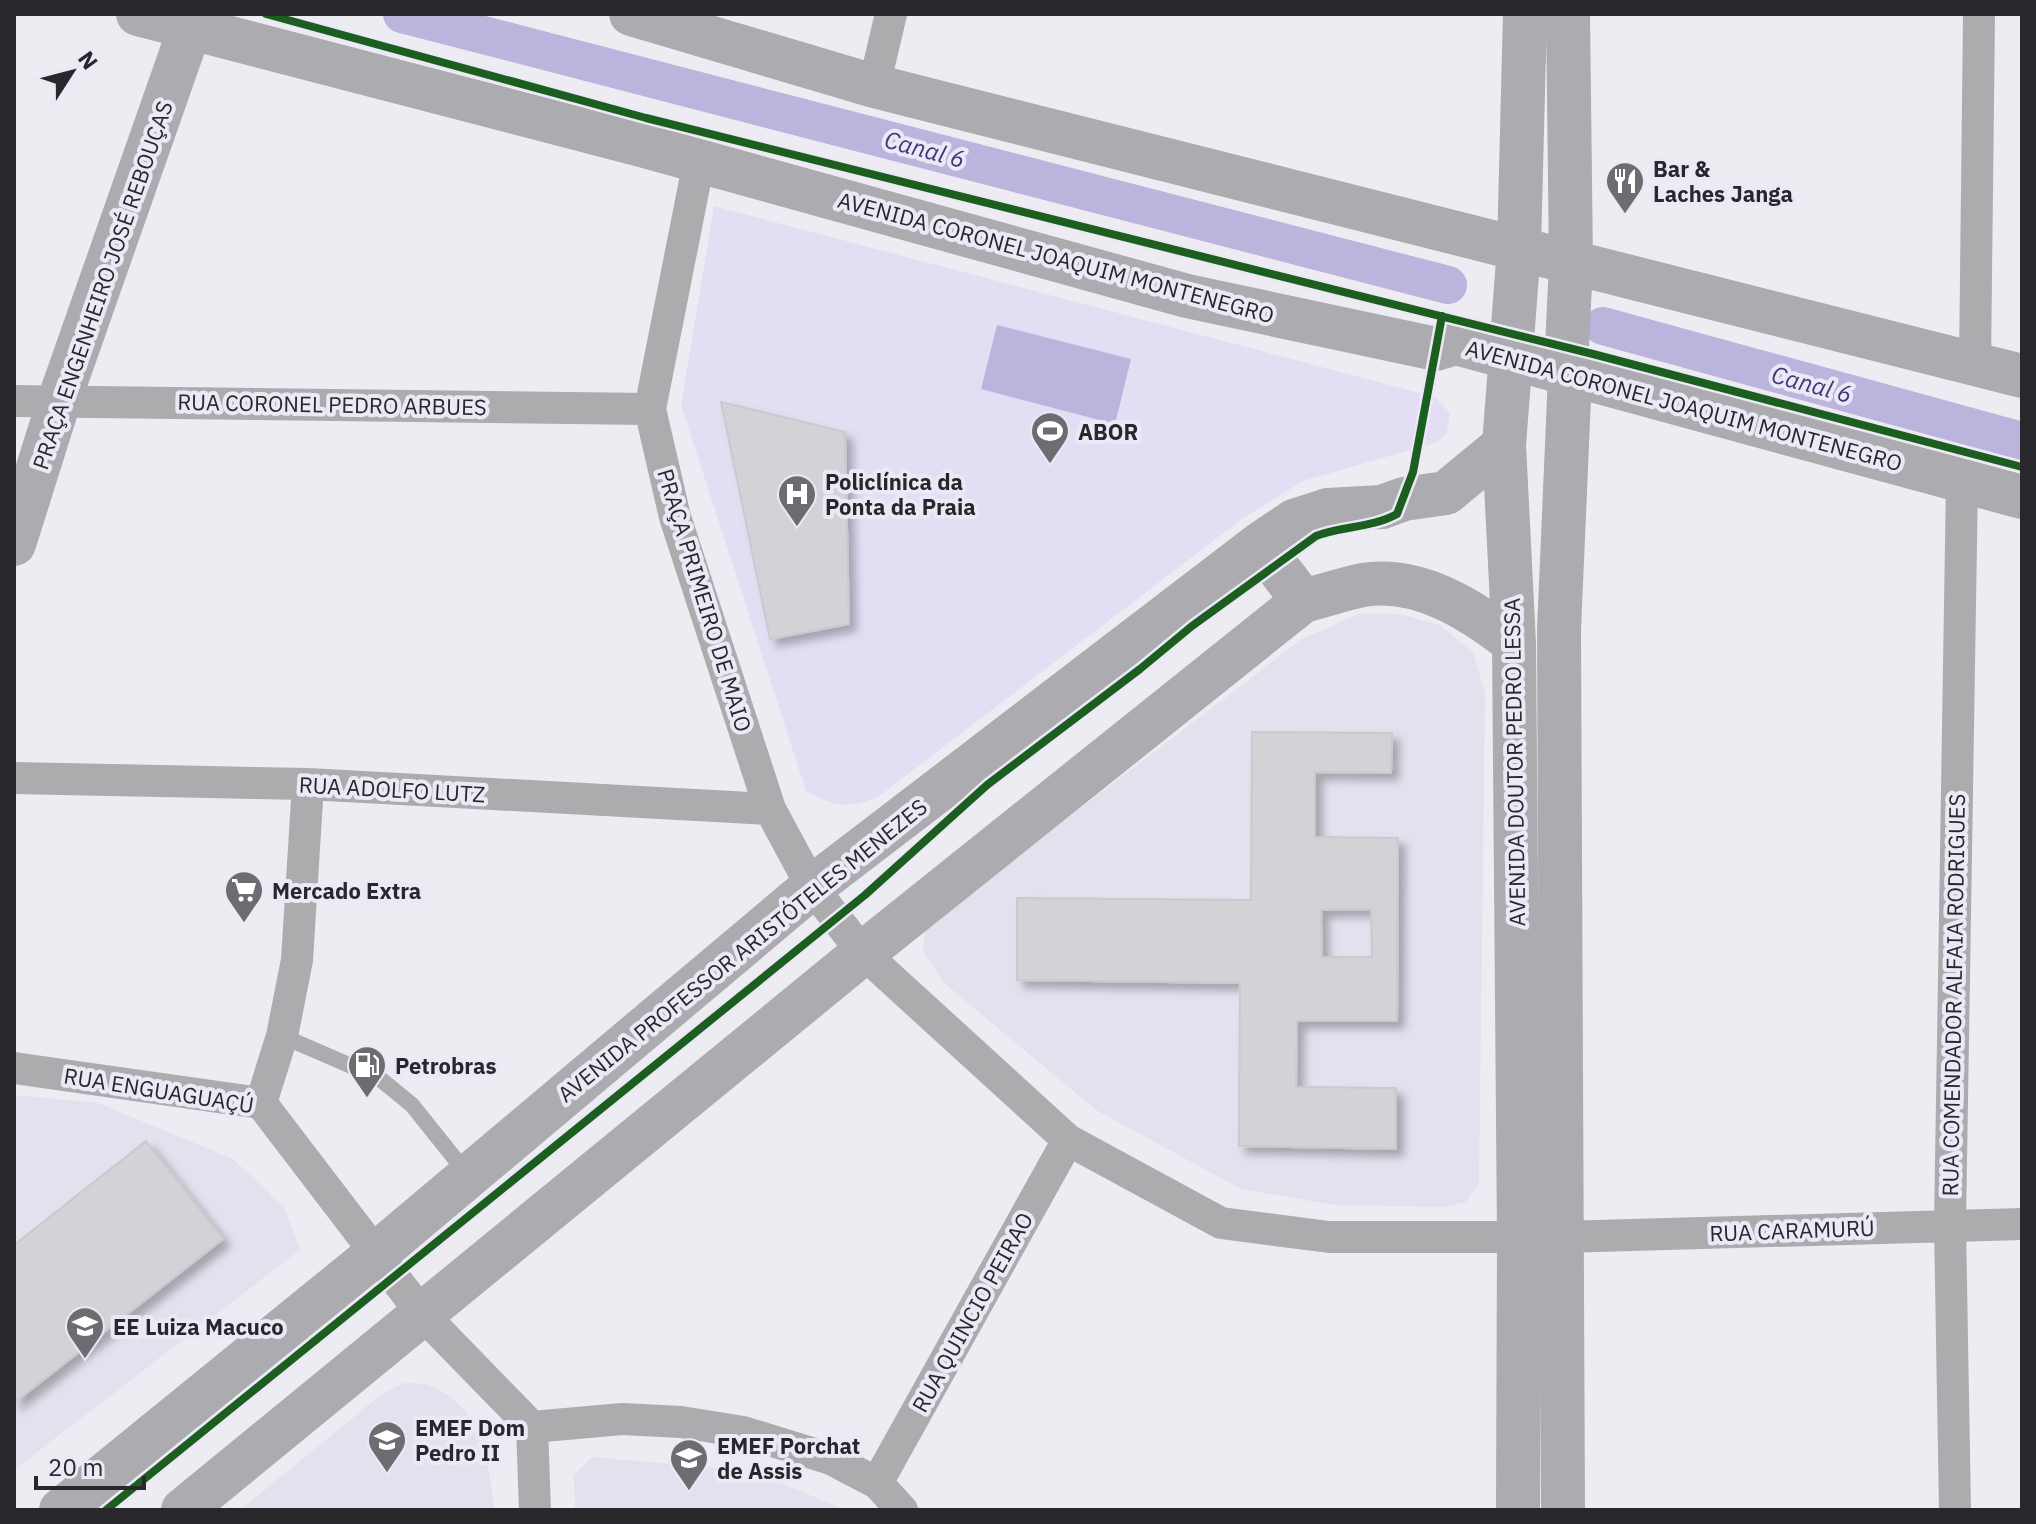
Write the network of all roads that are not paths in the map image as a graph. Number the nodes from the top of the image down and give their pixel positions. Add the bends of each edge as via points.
1 (138, 14) edge
2 (631, 14) edge
3 (891, 14) edge
4 (1525, 14) edge
5 (1568, 14) edge
6 (1979, 14) edge
7 (193, 20) edge
8 (874, 86) junction
9 (699, 161) junction
10 (1519, 248) junction
11 (1571, 262) junction
12 (1512, 359) junction
13 (1975, 364) junction
14 (1570, 375) junction
15 (2022, 376) edge
16 (14, 401) edge
17 (59, 401) junction
18 (650, 409) junction
19 (1504, 445) junction
20 (1962, 480) junction
21 (2022, 497) edge
22 (14, 544) edge
23 (1260, 544) junction
24 (1303, 601) junction
25 (1514, 643) junction
26 (14, 778) edge
27 (308, 784) junction
28 (770, 809) junction
29 (812, 887) junction
30 (863, 953) junction
31 (282, 1036) junction
32 (14, 1068) edge
33 (261, 1103) junction
34 (1068, 1140) junction
35 (468, 1176) junction
36 (2022, 1224) edge
37 (1950, 1225) junction
38 (1519, 1237) junction
39 (1562, 1237) junction
40 (376, 1254) junction
41 (423, 1315) junction
42 (532, 1427) junction
43 (877, 1483) junction
44 (61, 1510) edge
45 (183, 1510) edge
46 (535, 1510) edge
47 (902, 1510) edge
48 (1518, 1510) edge
49 (1563, 1510) edge
50 (1955, 1510) edge

1 - 7 main road, AVENIDA CORONEL JOAQUIM MONTENEGRO
2 - 8 main road
3 - 8 street
4 - 10 main road, AVENIDA DOUTOR PEDRO LESSA
5 - 11 main road, AVENIDA DOUTOR PEDRO LESSA
6 - 13 street
7 - 9 main road, AVENIDA CORONEL JOAQUIM MONTENEGRO
7 - 17 main road, PRAÇA ENGENHEIRO JOSÉ REBOUÇAS
8 - 10 main road
9 - 12 main road, AVENIDA CORONEL JOAQUIM MONTENEGRO via 1187,296 1436,349 1456,343
9 - 18 street, PRAÇA PRIMEIRO DE MAIO
10 - 11 main road
10 - 12 main road, AVENIDA DOUTOR PEDRO LESSA
11 - 13 main road
11 - 14 main road, AVENIDA DOUTOR PEDRO LESSA
12 - 14 main road, AVENIDA CORONEL JOAQUIM MONTENEGRO
12 - 19 main road, AVENIDA DOUTOR PEDRO LESSA
13 - 15 main road
14 - 20 main road, AVENIDA CORONEL JOAQUIM MONTENEGRO
14 - 39 main road, AVENIDA DOUTOR PEDRO LESSA via 1559,630
16 - 17 street, RUA CORONEL PEDRO ARBUES
17 - 18 street, RUA CORONEL PEDRO ARBUES
17 - 22 main road, PRAÇA ENGENHEIRO JOSÉ REBOUÇAS
18 - 28 street, PRAÇA PRIMEIRO DE MAIO via 675,517
19 - 23 main road, AVENIDA PROFESSOR ARISTÓTELES MENEZES via 1446,493 1382,507 1328,510 1294,521
19 - 25 main road, AVENIDA DOUTOR PEDRO LESSA
20 - 21 main road, AVENIDA CORONEL JOAQUIM MONTENEGRO
20 - 37 street, RUA COMENDADOR ALFAIA RODRIGUES
23 - 24 main road
23 - 29 main road, AVENIDA PROFESSOR ARISTÓTELES MENEZES
24 - 25 main road via 1364,585 1398,584 1436,595 1484,619
24 - 30 main road
25 - 38 main road, AVENIDA DOUTOR PEDRO LESSA
26 - 27 street, RUA ADOLFO LUTZ
27 - 28 street, RUA ADOLFO LUTZ
27 - 31 street via 297,960
28 - 29 street, PRAÇA PRIMEIRO DE MAIO
29 - 30 street, PRAÇA PRIMEIRO DE MAIO
29 - 35 main road, AVENIDA PROFESSOR ARISTÓTELES MENEZES
30 - 34 street, PRAÇA PRIMEIRO DE MAIO
30 - 41 main road
31 - 33 street
31 - 35 lane via 379,1078 412,1105
32 - 33 street, RUA ENGUAGUAÇÚ
33 - 40 street, RUA ENGUAGUAÇÚ
34 - 38 street, RUA CARAMURÚ via 1221,1223 1329,1237
34 - 43 street, RUA QUINCIO PEIRAO
35 - 40 main road, AVENIDA PROFESSOR ARISTÓTELES MENEZES
36 - 37 street, RUA CARAMURÚ
37 - 39 street, RUA CARAMURÚ
37 - 50 street, RUA COMENDADOR ALFAIA RODRIGUES
38 - 39 street, RUA CARAMURÚ
38 - 48 main road, AVENIDA DOUTOR PEDRO LESSA
39 - 49 main road, AVENIDA DOUTOR PEDRO LESSA
40 - 41 street, RUA ENGUAGUAÇÚ
40 - 44 main road, AVENIDA PROFESSOR ARISTÓTELES MENEZES
41 - 42 street, RUA ENGUAGUAÇÚ
41 - 45 main road
42 - 43 street via 622,1419 743,1432 831,1459
42 - 46 street
43 - 47 street

